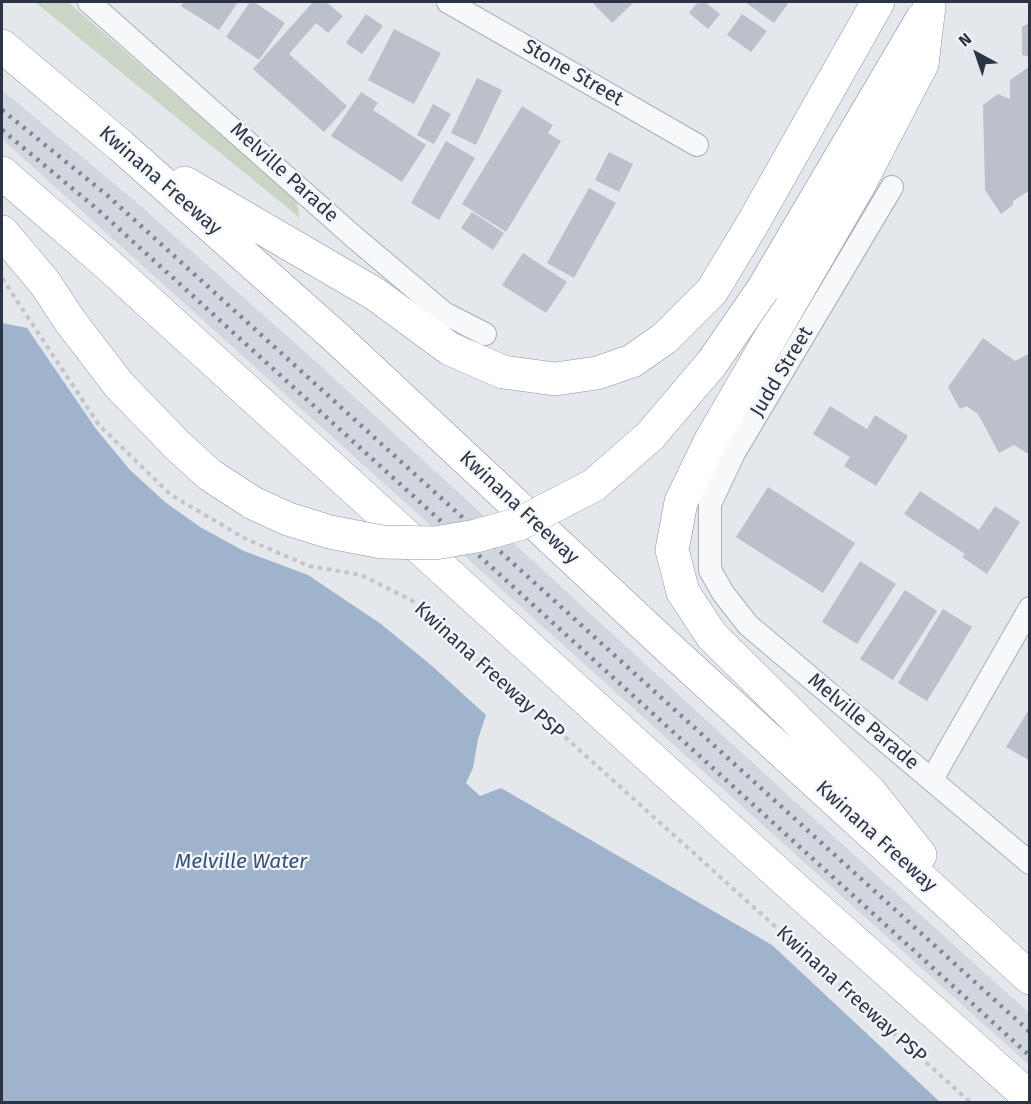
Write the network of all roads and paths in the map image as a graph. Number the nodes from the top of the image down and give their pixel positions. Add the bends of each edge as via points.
1 (89, 2) edge
2 (448, 2) edge
3 (878, 2) edge
4 (931, 4) edge
5 (2, 46) edge
6 (697, 145) dead end
7 (121, 146) junction
8 (2, 173) edge
9 (892, 187) dead end
10 (2, 232) edge
11 (2, 278) edge
12 (485, 334) dead end
13 (710, 570) joint
14 (1029, 608) edge
15 (932, 779) junction
16 (1029, 863) edge
17 (979, 930) junction
18 (1029, 978) edge
19 (1029, 1098) edge
20 (970, 1102) edge

1 - 12 street, Melville Parade via 444,313
2 - 6 street, Stone Street
3 - 7 highway via 712,291 665,338 632,361 597,373 555,379 503,372 450,349 375,294
4 - 10 highway, bridge via 763,289 712,363 650,436 594,485 519,524 476,537 435,543 382,542 330,532 253,503 210,475 177,446 119,385
4 - 17 highway via 922,64 860,183 711,440 681,502 672,550 683,592 712,636 870,792
5 - 7 highway, Kwinana Freeway
7 - 17 highway, Kwinana Freeway via 339,340 662,642
8 - 19 highway
9 - 13 street, Judd Street via 734,453 710,504
11 - 20 path, Kwinana Freeway PSP via 99,424 171,495 246,538 309,566 361,575 415,602
13 - 15 street, Melville Parade via 748,625
14 - 15 street
15 - 16 street, Melville Parade
17 - 18 highway, Kwinana Freeway

